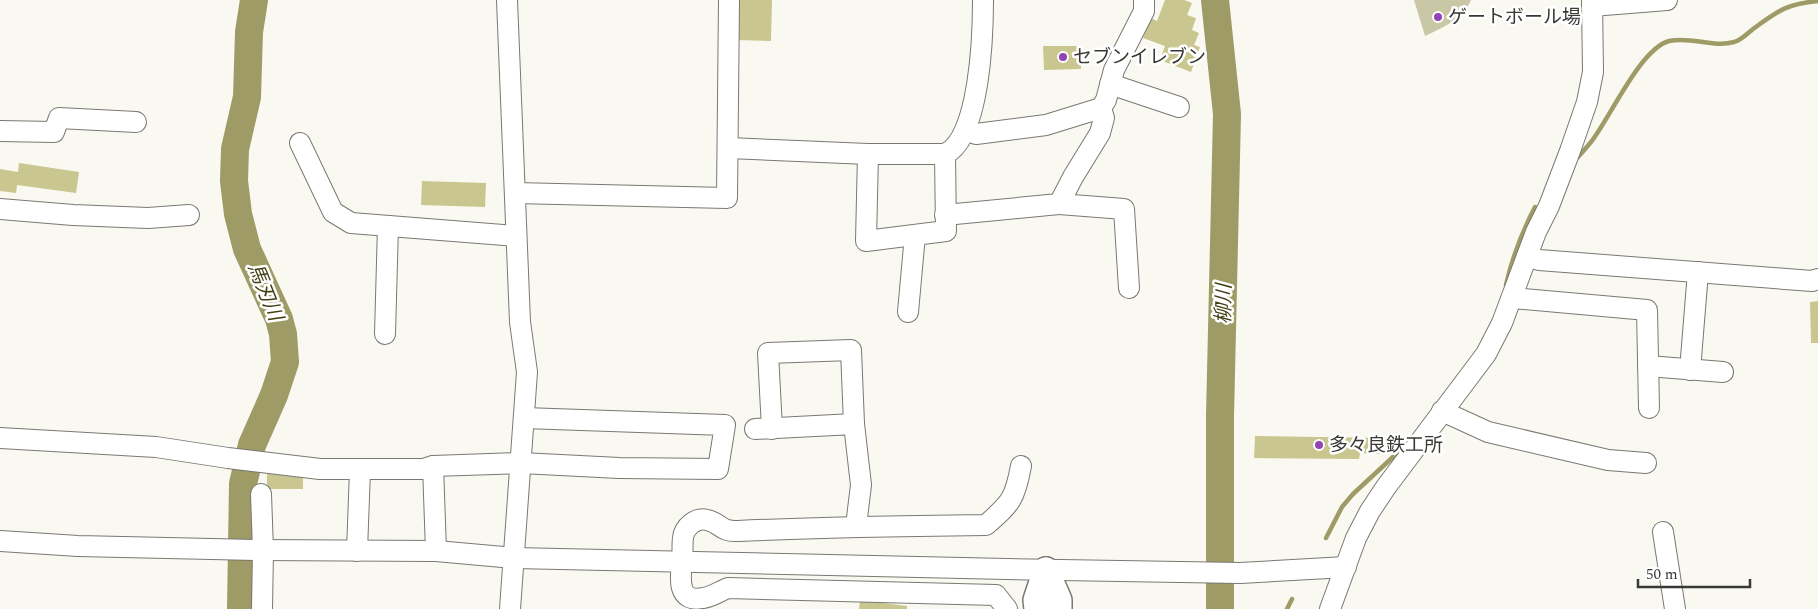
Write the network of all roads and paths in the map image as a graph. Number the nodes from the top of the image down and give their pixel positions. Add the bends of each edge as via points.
1 (508, 0) edge
2 (729, 0) edge
3 (983, 0) edge
4 (1144, 0) edge
5 (1667, 0) edge
6 (1592, 3) edge
7 (1110, 84) junction
8 (1179, 107) dead end
9 (1101, 108) junction
10 (136, 122) dead end
11 (966, 130) junction
12 (0, 131) edge
13 (300, 143) dead end
14 (728, 148) junction
15 (868, 154) junction
16 (945, 154) junction
17 (515, 193) junction
18 (1059, 204) junction
19 (0, 208) edge
20 (189, 215) dead end
21 (945, 215) junction
22 (388, 226) junction
23 (915, 235) junction
24 (516, 236) junction
25 (1527, 256) junction
26 (1698, 272) junction
27 (1818, 280) edge
28 (1128, 288) dead end
29 (1512, 298) junction
30 (908, 312) dead end
31 (385, 334) dead end
32 (1648, 366) junction
33 (1690, 370) junction
34 (1724, 372) dead end
35 (1649, 408) dead end
36 (1442, 411) junction
37 (524, 418) junction
38 (854, 424) junction
39 (0, 438) edge
40 (521, 463) junction
41 (1646, 463) dead end
42 (433, 466) junction
43 (1021, 466) dead end
44 (360, 470) junction
45 (261, 494) dead end
46 (856, 526) junction
47 (1662, 532) dead end
48 (0, 541) edge
49 (260, 550) junction
50 (357, 551) junction
51 (436, 551) junction
52 (514, 558) junction
53 (682, 561) junction
54 (1346, 567) junction
55 (1046, 570) junction
56 (262, 609) edge
57 (510, 609) edge
58 (1007, 609) edge
59 (1037, 609) edge
60 (1059, 609) edge
61 (1330, 609) edge
62 (1675, 609) edge

1 - 17 street
2 - 14 street
3 - 11 street via 983,36 974,101
4 - 7 street via 1144,11
5 - 6 street
6 - 25 street via 1593,72 1586,102 1549,206
7 - 8 street
7 - 9 street
9 - 11 street via 1046,125 976,134
9 - 18 street via 1104,118 1100,134
10 - 12 street via 59,118 54,132
11 - 16 street via 952,151
13 - 22 street via 333,212 351,223
14 - 15 street
14 - 17 street via 727,198
15 - 16 street
15 - 23 street via 866,241
16 - 21 street
17 - 24 street
18 - 21 street
18 - 28 street via 1124,209
19 - 20 street via 148,218
21 - 23 street via 946,231
22 - 24 street
22 - 31 street
23 - 30 street
24 - 37 street via 520,322 527,372
25 - 26 street via 1539,260
25 - 29 street
26 - 27 street
26 - 33 street
29 - 32 street via 1646,310
29 - 36 street via 1486,354
32 - 33 street
32 - 35 street
33 - 34 street
36 - 41 street via 1488,432 1608,460
36 - 54 street via 1361,525
37 - 40 street
37 - 40 street via 725,425 718,469
38 - 38 street via 764,429 768,354 851,350
38 - 46 street via 861,485
39 - 44 street via 156,446 258,462
40 - 42 street
40 - 52 street
42 - 44 street
42 - 51 street
43 - 46 street via 1009,505 986,525
44 - 50 street
45 - 49 street
46 - 53 street via 729,532 699,519 683,536
47 - 62 street
48 - 49 street
49 - 50 street
49 - 56 street
50 - 51 street
51 - 52 street
52 - 53 street
52 - 57 street
53 - 55 street
53 - 58 street via 682,588 692,598 706,598 728,588 996,595
54 - 55 street via 1240,573
54 - 61 street
55 - 59 main road via 1036,600
55 - 60 main road via 1059,600

